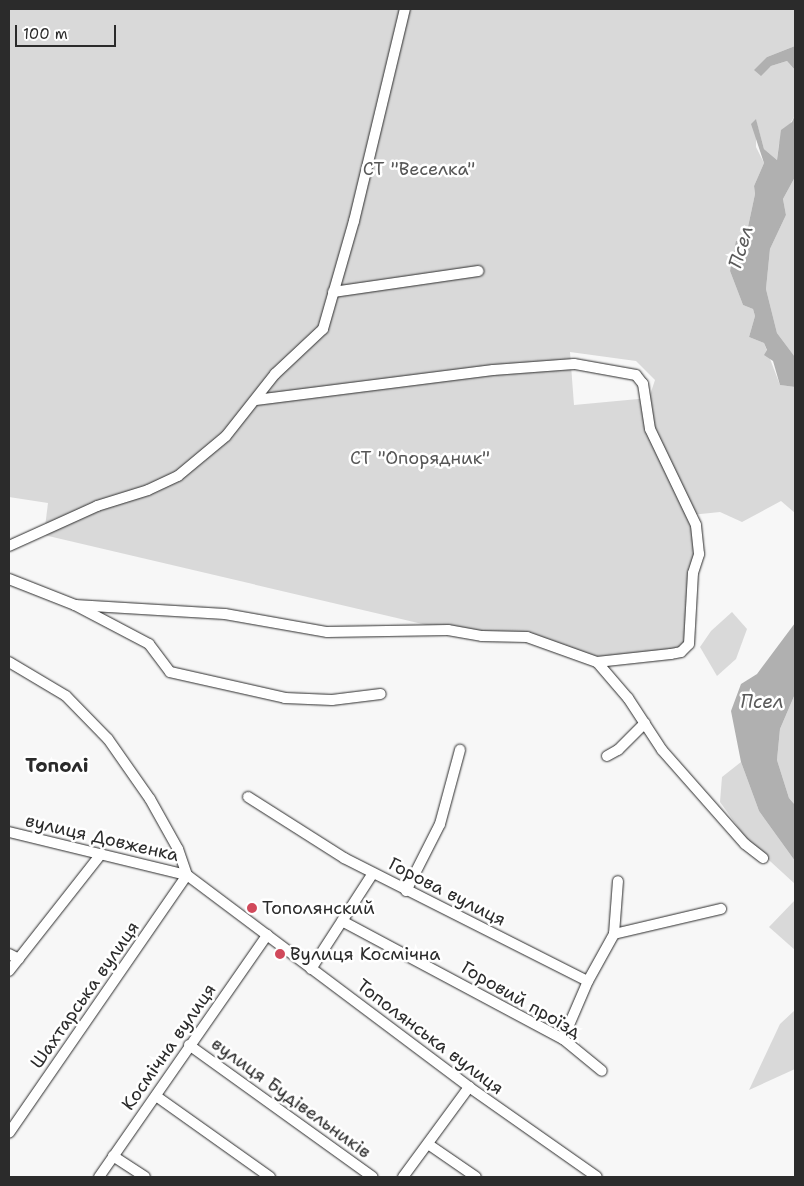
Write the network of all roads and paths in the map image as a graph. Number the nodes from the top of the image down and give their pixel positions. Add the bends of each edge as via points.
1 (405, 9) edge
2 (478, 271) dead end
3 (333, 292) junction
4 (256, 400) junction
5 (9, 546) edge
6 (9, 579) edge
7 (75, 606) junction
8 (9, 662) edge
9 (597, 662) junction
10 (381, 694) dead end
11 (645, 723) junction
12 (460, 750) dead end
13 (607, 756) dead end
14 (248, 797) dead end
15 (9, 832) edge
16 (101, 854) junction
17 (763, 858) dead end
18 (373, 873) junction
19 (187, 875) junction
20 (618, 881) dead end
21 (406, 891) junction
22 (721, 909) dead end
23 (342, 921) junction
24 (614, 934) junction
25 (267, 935) junction
26 (9, 954) edge
27 (19, 959) junction
28 (311, 969) junction
29 (9, 971) edge
30 (588, 981) junction
31 (563, 1039) junction
32 (189, 1045) junction
33 (602, 1071) dead end
34 (469, 1087) junction
35 (156, 1096) junction
36 (9, 1133) edge
37 (428, 1144) junction
38 (113, 1156) junction
39 (99, 1177) edge
40 (145, 1177) edge
41 (270, 1177) edge
42 (373, 1177) edge
43 (404, 1177) edge
44 (476, 1177) edge
45 (596, 1177) edge

1 - 3 street via 354,221
2 - 3 street
3 - 4 street via 323,329 275,374
4 - 5 street via 226,436 178,476 148,490 96,506
4 - 9 street via 493,370 574,364 628,372 640,378 650,429 696,525 699,554 693,572 691,638 681,652
6 - 7 street
7 - 9 street via 225,614 327,632 448,630 482,636 527,637
7 - 10 street via 149,644 170,672 285,698 332,700
8 - 19 street via 66,696 108,739 150,799 178,849
9 - 11 street
11 - 13 street via 618,750
11 - 17 street via 662,750 744,844
12 - 21 street via 440,824
14 - 18 street, Горова вулиця
15 - 16 street, вулиця Довженка
16 - 19 street, вулиця Довженка
16 - 27 street
18 - 21 street, Горова вулиця
18 - 23 street
19 - 25 street, Тополянська вулиця
19 - 36 street, Шахтарська вулиця
20 - 24 street
21 - 30 street, Горова вулиця
22 - 24 street
23 - 28 street
23 - 31 street, Горовий проїзд
24 - 30 street
25 - 28 street, Тополянська вулиця
25 - 32 street, Космічна вулиця
26 - 27 street
27 - 29 street
28 - 34 street, Тополянська вулиця
30 - 31 street
31 - 33 street, Горовий проїзд
32 - 35 street, Космічна вулиця
32 - 42 street, вулиця Будівельників
34 - 37 street
34 - 45 street, Тополянська вулиця
35 - 38 street, Космічна вулиця
35 - 41 street
37 - 43 street
37 - 44 street
38 - 39 street, Космічна вулиця
38 - 40 street

